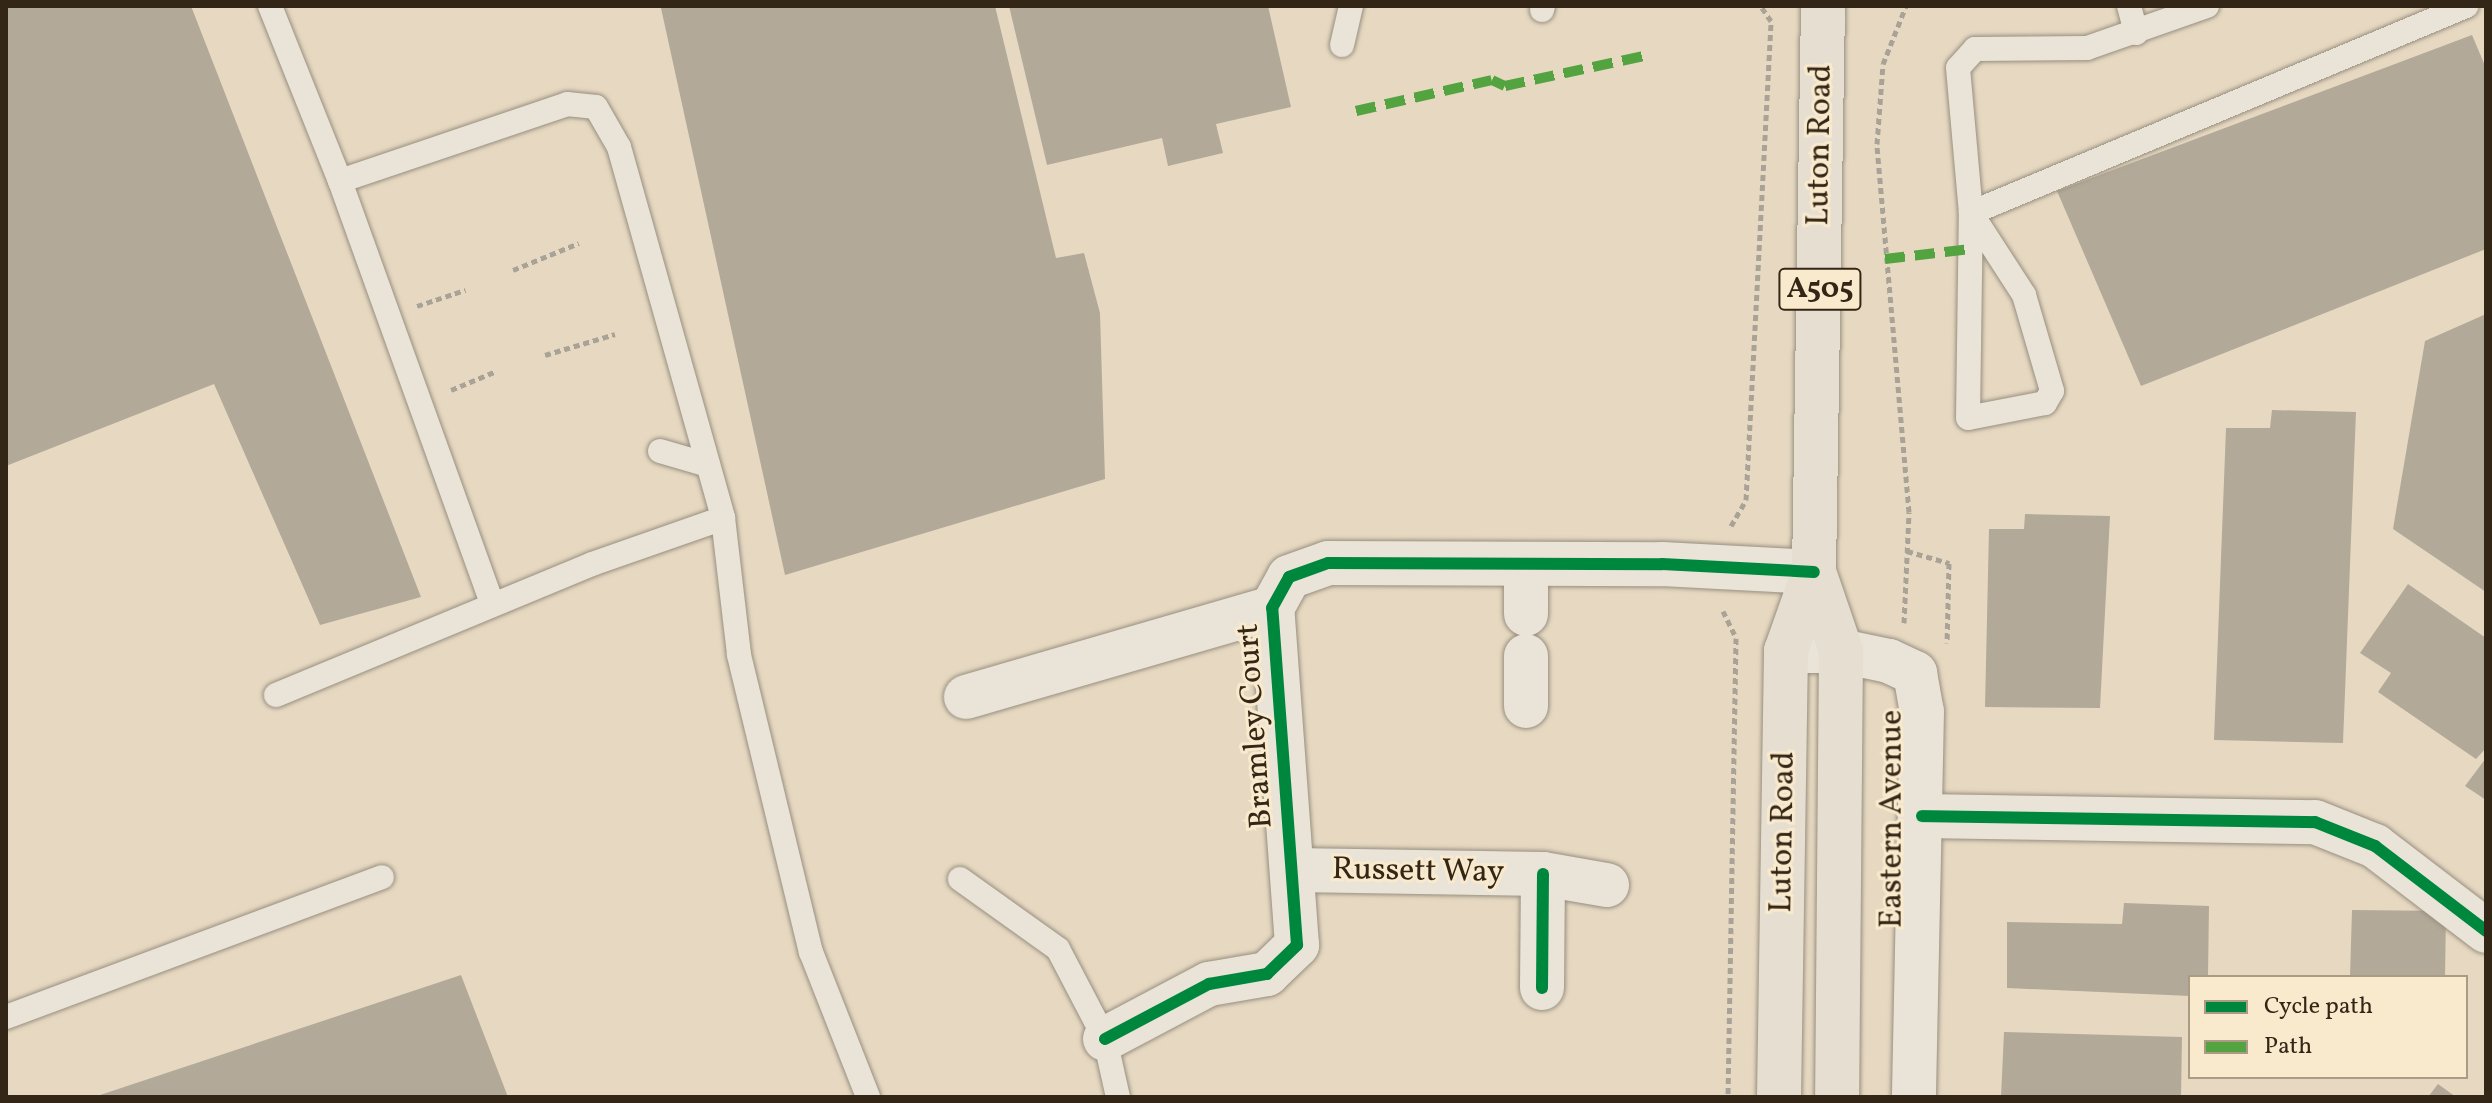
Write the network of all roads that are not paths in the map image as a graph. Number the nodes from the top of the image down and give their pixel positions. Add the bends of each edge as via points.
1 (270, 6) edge
2 (1332, 6) edge
3 (1351, 6) edge
4 (1823, 6) edge
5 (2129, 6) edge
6 (2207, 6) edge
7 (2466, 6) edge
8 (2136, 33) junction
9 (340, 181) junction
10 (1971, 213) junction
11 (660, 451) dead end
12 (708, 465) junction
13 (723, 518) junction
14 (1526, 564) junction
15 (1814, 572) junction
16 (492, 604) junction
17 (1272, 608) junction
18 (1786, 651) junction
19 (1841, 651) junction
20 (276, 695) dead end
21 (966, 697) dead end
22 (1526, 706) dead end
23 (1922, 816) junction
24 (1294, 870) junction
25 (1543, 874) junction
26 (382, 877) dead end
27 (960, 879) dead end
28 (1607, 885) dead end
29 (2486, 931) edge
30 (1542, 988) dead end
31 (6, 1017) edge
32 (1105, 1039) junction
33 (868, 1097) edge
34 (1118, 1097) edge
35 (1779, 1097) edge
36 (1837, 1097) edge
37 (1914, 1097) edge

1 - 9 lane
2 - 3 lane via 1342,45
4 - 15 main road, Luton Road / A505
5 - 8 lane
6 - 8 lane
7 - 10 lane
8 - 10 lane via 2087,48 1975,49 1958,68
9 - 12 lane via 567,104 596,107 619,147
9 - 16 lane
10 - 10 lane via 1970,249 1968,418 2045,403 2052,391 2024,295
11 - 12 lane
12 - 13 lane
13 - 16 lane via 688,526
13 - 33 lane via 739,655 811,952
14 - 15 street, Bramley Court
14 - 17 street, Bramley Court via 1328,563 1289,577
14 - 22 street
15 - 18 main road, Luton Road / A505
15 - 19 main road, Luton Road / A505
16 - 20 lane
17 - 21 street, Bramley Court
17 - 24 street, Bramley Court
18 - 19 street, Eastern Avenue
18 - 35 main road, Luton Road / A505
19 - 23 street, Eastern Avenue via 1915,673 1922,711
19 - 36 main road, Luton Road / A505
23 - 29 street via 2315,822 2375,846
23 - 37 street, Eastern Avenue
24 - 25 street, Russett Way
24 - 32 street, Bramley Court via 1297,945 1267,974 1209,984
25 - 28 street, Russett Way
25 - 30 street, Russett Way
26 - 31 lane
27 - 32 lane via 1058,949
32 - 34 lane

